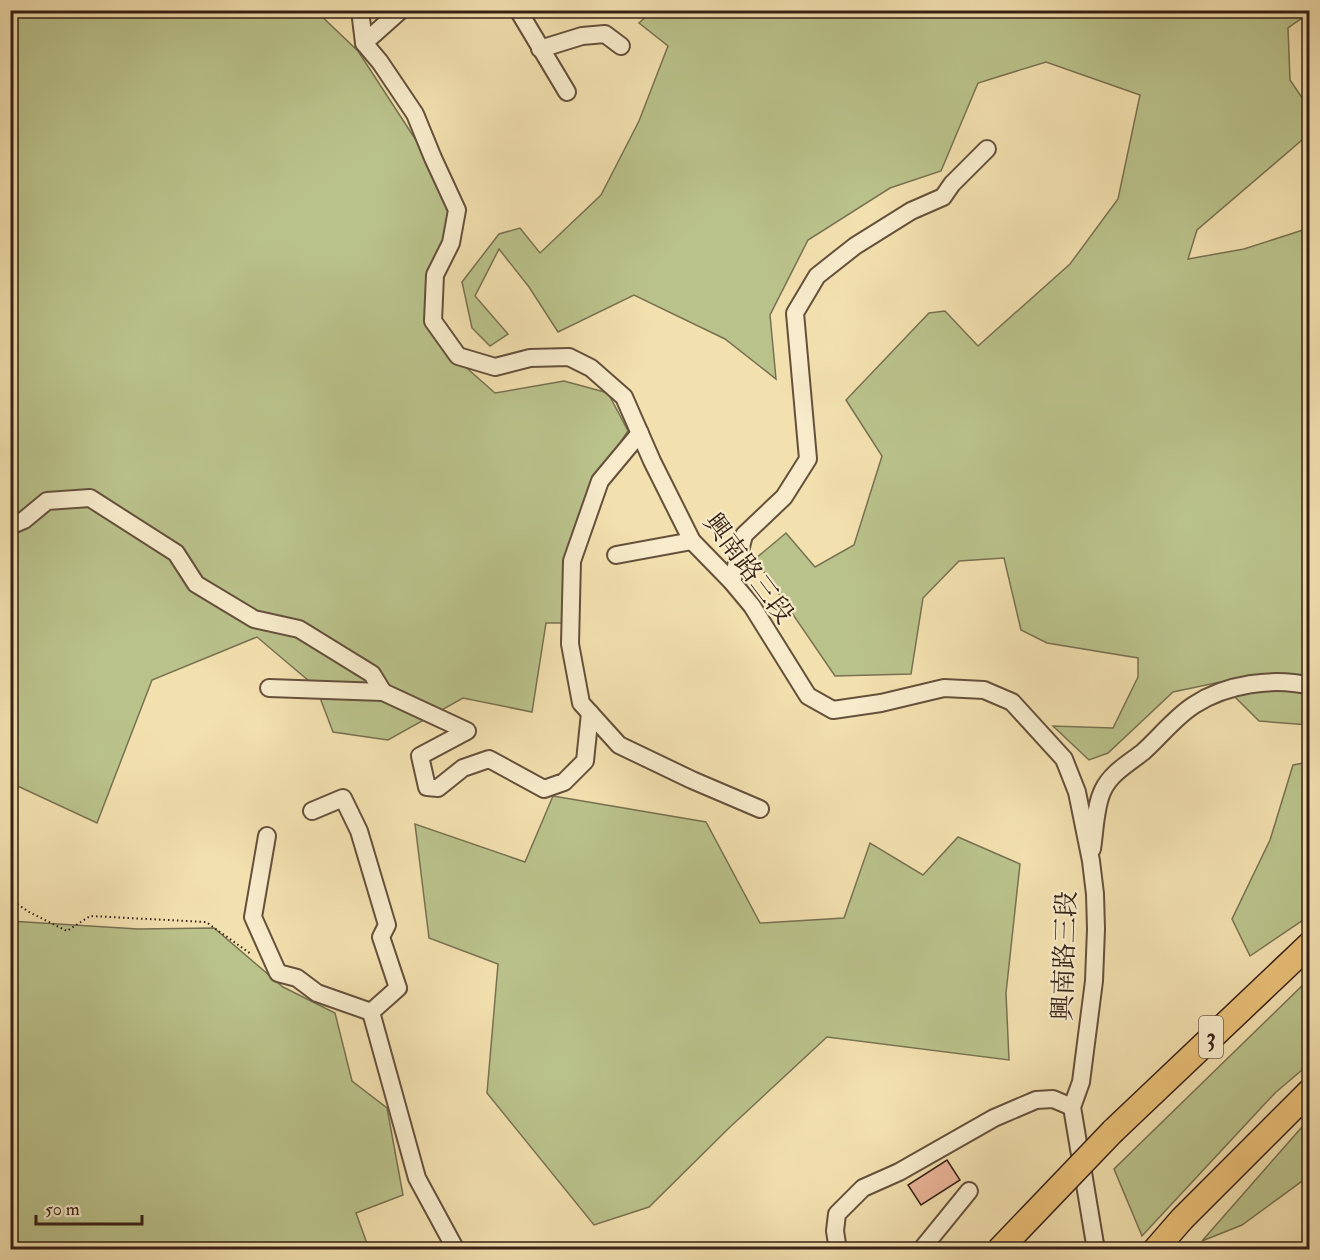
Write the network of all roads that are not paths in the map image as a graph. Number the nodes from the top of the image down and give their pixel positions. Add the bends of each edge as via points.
1 (360, 10) edge
2 (401, 10) edge
3 (518, 10) edge
4 (364, 43) junction
5 (621, 46) dead end
6 (540, 49) junction
7 (567, 92) dead end
8 (987, 149) dead end
9 (639, 434) junction
10 (10, 526) edge
11 (692, 541) junction
12 (616, 555) dead end
13 (732, 582) junction
14 (1310, 686) edge
15 (269, 688) dead end
16 (383, 692) junction
17 (591, 713) junction
18 (760, 809) dead end
19 (312, 811) dead end
20 (267, 836) dead end
21 (1090, 861) junction
22 (1310, 944) edge
23 (371, 1012) junction
24 (1310, 1091) edge
25 (1072, 1107) junction
26 (969, 1191) dead end
27 (456, 1250) edge
28 (838, 1250) edge
29 (921, 1250) edge
30 (999, 1250) edge
31 (1096, 1250) edge
32 (1155, 1250) edge

1 - 4 street
2 - 4 street
3 - 6 street
4 - 9 street, 興南路三段 via 416,114 457,210 451,243 435,275 433,321 458,356 495,367 530,358 568,357 591,368 624,397
5 - 6 street via 605,34 582,36
6 - 7 street
8 - 13 street via 943,197 911,211 855,246 817,276 795,313 808,459 784,497 744,535
9 - 11 street, 興南路三段
9 - 17 street via 600,481 572,561 570,644 581,703
10 - 16 street via 47,501 90,498 176,553 196,584 254,619 299,629 372,674
11 - 12 street
11 - 13 street, 興南路三段
13 - 21 street, 興南路三段 via 752,606 808,696 833,710 944,688 984,690 1012,702 1064,759 1077,792
14 - 21 street via 1290,681 1256,683 1226,690 1193,705 1119,769 1103,789
15 - 16 street
16 - 17 street via 467,730 420,756 427,787 438,788 464,768 489,759 544,789 564,782 585,761
17 - 18 street via 619,744
19 - 23 street via 343,798 358,831 387,925 381,937 398,988
20 - 23 street via 254,917 278,974 297,978 317,993
21 - 25 street, 興南路三段 via 1096,929 1094,981 1081,1082
22 - 30 highway, 3, bridge via 1113,1131
23 - 27 street via 417,1178
24 - 32 highway
25 - 28 street via 1053,1099 1036,1100 863,1188 837,1214
25 - 31 street
26 - 29 street

